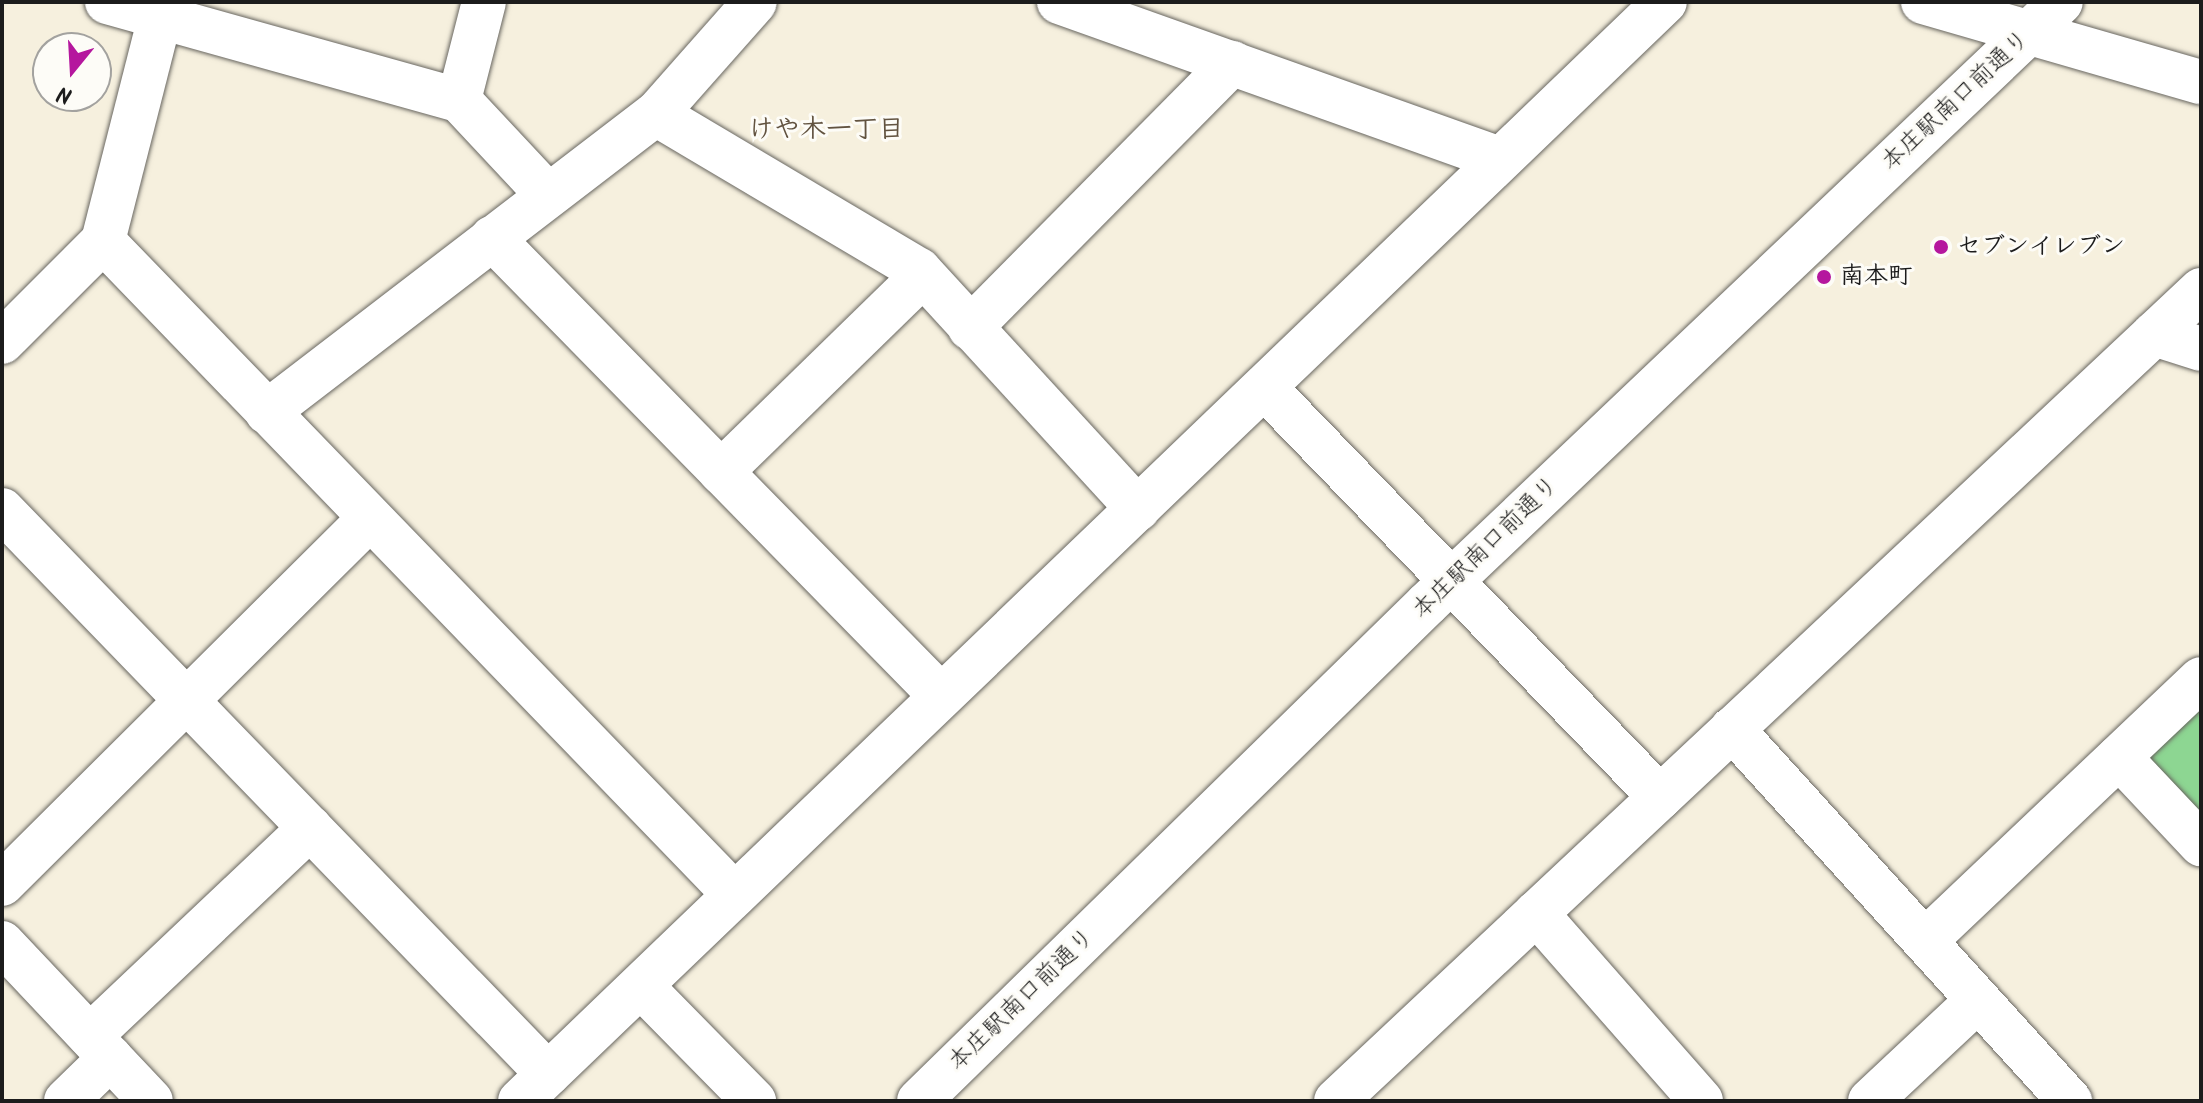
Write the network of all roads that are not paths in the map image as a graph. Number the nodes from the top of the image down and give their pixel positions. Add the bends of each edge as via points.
1 (107, 2) edge
2 (484, 2) edge
3 (755, 2) edge
4 (1059, 2) edge
5 (1665, 2) edge
6 (1923, 2) edge
7 (2061, 2) edge
8 (160, 18) junction
9 (2028, 33) junction
10 (1232, 63) junction
11 (2201, 82) edge
12 (459, 100) junction
13 (656, 114) junction
14 (1498, 158) junction
15 (548, 195) junction
16 (492, 238) junction
17 (103, 241) junction
18 (922, 276) junction
19 (2201, 290) edge
20 (970, 328) junction
21 (2154, 334) junction
22 (2, 342) edge
23 (2201, 349) edge
24 (1265, 388) junction
25 (267, 412) junction
26 (721, 472) junction
27 (1138, 509) junction
28 (2, 510) edge
29 (370, 518) junction
30 (1455, 577) junction
31 (2201, 679) edge
32 (941, 696) junction
33 (187, 701) junction
34 (1732, 729) junction
35 (2119, 757) junction
36 (1660, 797) junction
37 (310, 828) junction
38 (2201, 844) edge
39 (2, 884) edge
40 (735, 895) junction
41 (1536, 913) junction
42 (1928, 938) junction
43 (2, 943) edge
44 (642, 987) junction
45 (1978, 1000) junction
46 (100, 1047) junction
47 (534, 1088) edge
48 (66, 1101) edge
49 (151, 1101) edge
50 (754, 1101) edge
51 (919, 1101) edge
52 (1336, 1101) edge
53 (1701, 1101) edge
54 (1870, 1101) edge
55 (2070, 1101) edge

1 - 8 street
2 - 12 street
3 - 13 street
4 - 10 street
5 - 14 street
6 - 9 street
7 - 9 street, 本庄駅南口前通り
8 - 12 street
8 - 17 street
9 - 11 street
9 - 30 street, 本庄駅南口前通り
10 - 14 street
10 - 20 street
12 - 15 street
13 - 15 street
13 - 18 street
14 - 24 street
15 - 16 street
16 - 25 street
16 - 26 street
17 - 22 street
17 - 25 street
18 - 20 street
18 - 26 street
19 - 21 street
20 - 27 street
21 - 23 street
21 - 34 street
24 - 27 street
24 - 30 street
25 - 29 street
26 - 32 street
27 - 32 street
28 - 33 street
29 - 33 street
29 - 40 street
30 - 36 street
30 - 51 street, 本庄駅南口前通り
31 - 35 street
32 - 40 street
33 - 37 street
33 - 39 street
34 - 36 street
34 - 42 street
35 - 38 street
35 - 42 street
36 - 41 street
37 - 46 street
37 - 47 street
40 - 44 street
41 - 52 street
41 - 53 street
42 - 45 street
43 - 46 street
44 - 47 street
44 - 50 street
45 - 54 street
45 - 55 street
46 - 48 street
46 - 49 street

